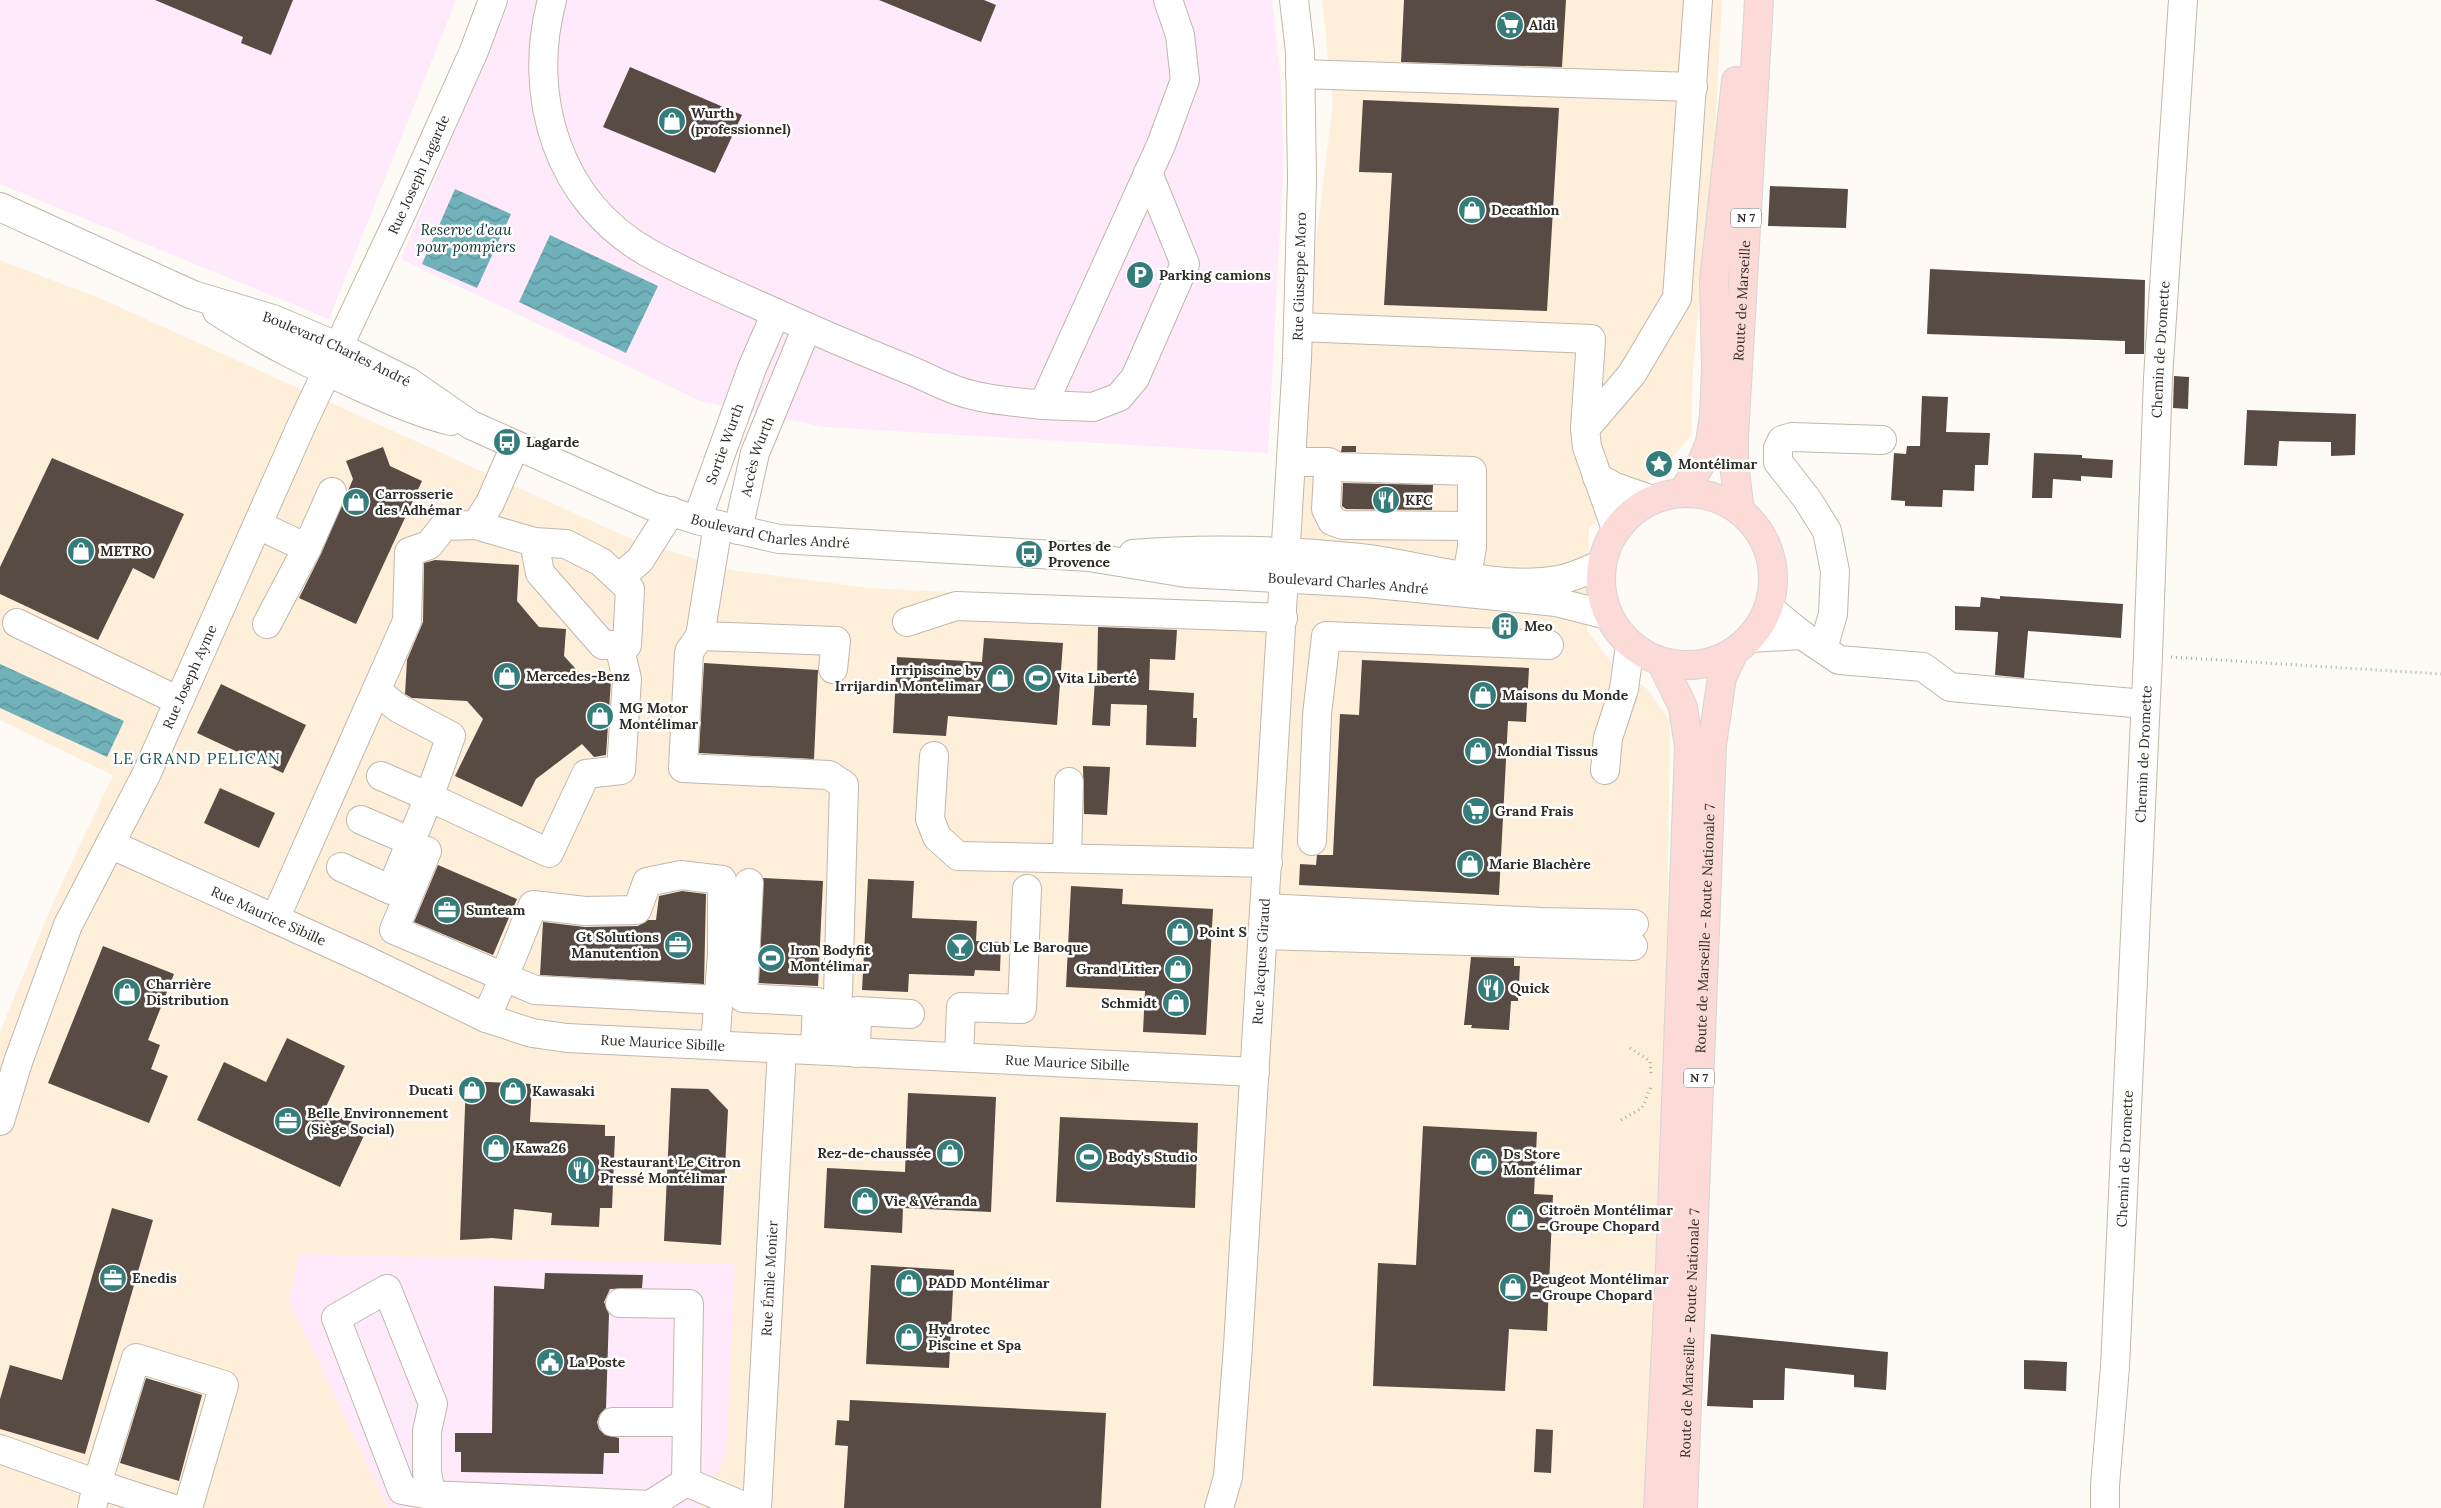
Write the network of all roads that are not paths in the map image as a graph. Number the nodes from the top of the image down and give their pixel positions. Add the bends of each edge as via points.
1 (493, 0) edge
2 (552, 0) edge
3 (1168, 0) edge
4 (1294, 0) edge
5 (1698, 0) edge
6 (1741, 0) edge
7 (1759, 0) edge
8 (2183, 0) edge
9 (1300, 74) junction
10 (1693, 86) junction
11 (1148, 173) junction
12 (0, 207) edge
13 (193, 295) junction
14 (776, 313) junction
15 (807, 327) junction
16 (1298, 327) junction
17 (333, 359) junction
18 (1043, 405) junction
19 (472, 425) junction
20 (1584, 429) junction
21 (1882, 440) dead end
22 (515, 446) junction
23 (1292, 462) junction
24 (1336, 467) junction
25 (1597, 477) junction
26 (332, 492) dead end
27 (1682, 493) junction
28 (1652, 500) junction
29 (671, 511) junction
30 (1740, 511) junction
31 (258, 525) junction
32 (718, 525) junction
33 (476, 526) junction
34 (1472, 526) junction
35 (1616, 529) junction
36 (534, 542) junction
37 (307, 548) junction
38 (1089, 557) junction
39 (1286, 566) junction
40 (1601, 566) junction
41 (1467, 576) junction
42 (619, 578) junction
43 (1769, 608) junction
44 (1607, 615) junction
45 (1283, 618) junction
46 (906, 622) dead end
47 (17, 623) dead end
48 (267, 624) dead end
49 (700, 636) junction
50 (1812, 642) junction
51 (619, 645) junction
52 (1549, 645) dead end
53 (1630, 645) junction
54 (1742, 645) junction
55 (1661, 662) junction
56 (834, 669) dead end
57 (1279, 674) junction
58 (1321, 676) junction
59 (378, 692) junction
60 (179, 701) junction
61 (2146, 704) junction
62 (934, 756) dead end
63 (1605, 770) dead end
64 (381, 776) dead end
65 (1069, 782) dead end
66 (429, 796) junction
67 (361, 820) dead end
68 (1312, 841) dead end
69 (110, 844) junction
70 (418, 846) junction
71 (1067, 858) junction
72 (1268, 863) junction
73 (341, 868) dead end
74 (748, 883) dead end
75 (1027, 888) dead end
76 (1265, 908) junction
77 (275, 919) junction
78 (1263, 935) junction
79 (504, 977) junction
80 (718, 1000) junction
81 (910, 1014) dead end
82 (486, 1018) junction
83 (837, 1029) dead end
84 (715, 1045) junction
85 (782, 1049) junction
86 (815, 1050) junction
87 (856, 1052) junction
88 (959, 1057) junction
89 (1255, 1072) junction
90 (0, 1120) edge
91 (620, 1303) dead end
92 (613, 1422) dead end
93 (688, 1422) junction
94 (0, 1449) edge
95 (686, 1482) junction
96 (431, 1495) junction
97 (95, 1496) edge
98 (171, 1508) edge
99 (188, 1508) edge
100 (748, 1508) edge
101 (757, 1508) edge
102 (1219, 1508) edge
103 (1658, 1508) edge
104 (1683, 1508) edge
105 (2105, 1508) edge

1 - 17 street, Rue Joseph Lagarde via 474,51
2 - 14 street via 545,34 546,108 552,136 578,188 603,218 646,252
3 - 11 street via 1180,35 1185,80
4 - 9 street, Rue Giuseppe Moro
5 - 10 street
6 - 27 main road, Route de Marseille / N 7 via 1735,96 1714,281 1714,415 1710,442 1702,462
7 - 30 main road, Route de Marseille / N 7 via 1734,437
8 - 61 street, Chemin de Dromette via 2158,378
9 - 10 street
9 - 16 street, Rue Giuseppe Moro via 1302,178
10 - 20 street via 1677,298 1632,374
11 - 18 street
11 - 18 street via 1185,264 1135,378 1119,397 1093,407
12 - 13 street, Boulevard Charles André
13 - 17 street, Boulevard Charles André via 273,319
13 - 17 street, Boulevard Charles André via 253,335
14 - 15 street
14 - 32 street, Sortie Wurth via 752,368
15 - 18 street via 970,395
15 - 32 street, Accès Wurth via 755,453
16 - 20 street via 1590,339
16 - 23 street, Rue Giuseppe Moro
17 - 19 street, Boulevard Charles André via 397,403 442,419
17 - 19 street, Boulevard Charles André via 391,385 409,382
17 - 31 street, Rue Joseph Ayme
19 - 22 street, Boulevard Charles André
20 - 25 street
21 - 50 street via 1792,437 1782,440 1778,448 1778,462 1828,531 1835,571 1834,614
22 - 29 street, Boulevard Charles André via 652,506
22 - 33 street via 490,503
23 - 24 street via 1328,462
23 - 39 street, Rue Giuseppe Moro
24 - 34 street via 1472,471
24 - 34 street via 1328,473 1326,509 1332,521 1343,525
25 - 28 street
25 - 35 street
26 - 37 street
27 - 28 main road
27 - 30 main road via 1703,494
28 - 35 main road via 1638,508
29 - 32 street, Boulevard Charles André
29 - 42 street via 640,560
30 - 43 main road via 1753,523 1770,555 1773,591
31 - 37 street
31 - 60 street, Rue Joseph Ayme
32 - 38 street, Boulevard Charles André via 779,539
32 - 49 street
33 - 36 street
33 - 59 street via 444,526 428,546 409,552 407,621
34 - 41 street
35 - 40 main road
36 - 42 street via 566,544 601,562
36 - 51 street via 540,573 603,645
37 - 48 street
38 - 39 street, Boulevard Charles André via 1182,550
38 - 39 street, Boulevard Charles André via 1186,573
39 - 41 street, Boulevard Charles André via 1358,557
39 - 44 street, Boulevard Charles André via 1556,602
39 - 45 street, Rue Jacques Giraud
40 - 41 street, Boulevard Charles André via 1560,580 1534,583
40 - 44 main road via 1602,599
42 - 51 street via 630,589 627,645
43 - 50 street
43 - 54 main road via 1761,624
44 - 53 main road
45 - 46 street via 956,606
45 - 57 street, Rue Jacques Giraud
47 - 60 street
49 - 56 street via 836,641
49 - 83 street via 688,652 684,768 829,775 844,785
50 - 54 street
50 - 61 street via 1839,660 1923,667 1950,687
51 - 66 street via 627,679 621,770 586,774 549,853
52 - 58 street via 1326,636
53 - 55 main road
53 - 63 street via 1624,689 1608,738
54 - 55 main road via 1711,663 1686,666
54 - 104 main road, Route de Marseille - Route Nationale 7 / N 7 via 1722,677 1712,745
55 - 103 main road, Route de Marseille - Route Nationale 7 / N 7 via 1683,707 1689,747
57 - 58 street
57 - 72 street, Rue Jacques Giraud
58 - 68 street via 1316,715
59 - 66 street via 398,708 451,736
59 - 77 street
60 - 69 street, Rue Joseph Ayme
61 - 105 street, Chemin de Dromette via 2115,1368
62 - 71 street via 930,819 937,837 958,856
64 - 66 street
65 - 71 street
66 - 70 street
67 - 70 street
69 - 77 street, Rue Maurice Sibille
69 - 90 street, Rue Joseph Ayme via 68,925
70 - 73 street via 391,890
70 - 79 street via 394,930
71 - 72 street
72 - 76 street, Rue Jacques Giraud
74 - 86 street via 743,998 817,1002
75 - 88 street via 1022,1009 960,1006
76 - 78 street, Rue Jacques Giraud
76 - 78 street via 1541,922 1633,935
77 - 82 street, Rue Maurice Sibille
78 - 89 street, Rue Jacques Giraud
79 - 80 street via 535,990
79 - 80 street via 533,905 584,911 637,910 647,882 681,875 722,880
79 - 82 street
80 - 84 street
81 - 87 street via 857,1011
82 - 84 street, Rue Maurice Sibille via 532,1033 567,1038
84 - 85 street, Rue Maurice Sibille
85 - 86 street, Rue Maurice Sibille
85 - 101 street, Rue Émile Monier
86 - 87 street, Rue Maurice Sibille
87 - 88 street, Rue Maurice Sibille
88 - 89 street, Rue Maurice Sibille
89 - 102 street, Rue Jacques Giraud via 1228,1477
91 - 93 street via 689,1304
92 - 93 street
93 - 95 street
94 - 97 street
95 - 96 street via 650,1506
95 - 100 street
96 - 96 street via 426,1472 427,1431 433,1404 386,1289 336,1318 402,1490
97 - 98 street
97 - 99 street via 136,1358 224,1385

